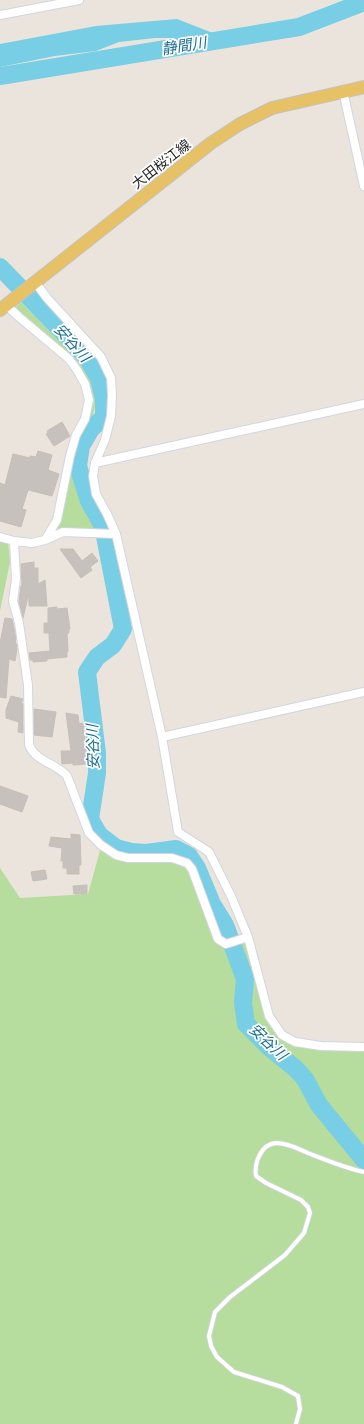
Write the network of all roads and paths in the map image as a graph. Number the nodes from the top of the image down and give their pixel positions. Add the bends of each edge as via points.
1 (79, 0) edge
2 (0, 15) edge
3 (364, 87) edge
4 (343, 91) junction
5 (364, 186) edge
6 (32, 284) junction
7 (6, 305) edge
8 (364, 404) edge
9 (95, 464) junction
10 (114, 534) junction
11 (0, 537) edge
12 (45, 540) junction
13 (14, 541) junction
14 (364, 692) edge
15 (162, 737) junction
16 (246, 937) junction
17 (364, 1047) edge
18 (364, 1172) edge
19 (296, 1424) edge

1 - 2 street
3 - 4 main road, 大田桜江線
4 - 5 street
4 - 6 main road, 大田桜江線 via 272,108 240,124 211,143
6 - 7 main road, 大田桜江線
6 - 9 street via 101,357 111,378 111,416
7 - 12 street via 69,359 86,384 89,400 85,419 72,449 58,520
8 - 9 street
9 - 10 street via 93,476 96,494
10 - 12 street via 64,532
10 - 15 street
11 - 13 street
12 - 13 street via 32,543
13 - 16 street via 16,579 13,601 19,623 28,685 29,745 32,752 62,770 67,776 89,832 101,845 116,855 128,858 172,858 187,863 197,879 218,939 226,944
14 - 15 street
15 - 16 street via 178,832 209,852 231,896
16 - 17 street via 269,1016 282,1035 295,1042 321,1046
18 - 19 lane via 292,1145 267,1146 260,1154 255,1168 256,1176 301,1200 308,1207 310,1213 304,1233 285,1255 230,1297 215,1312 209,1336 217,1357 234,1372 282,1387 298,1396 300,1409

